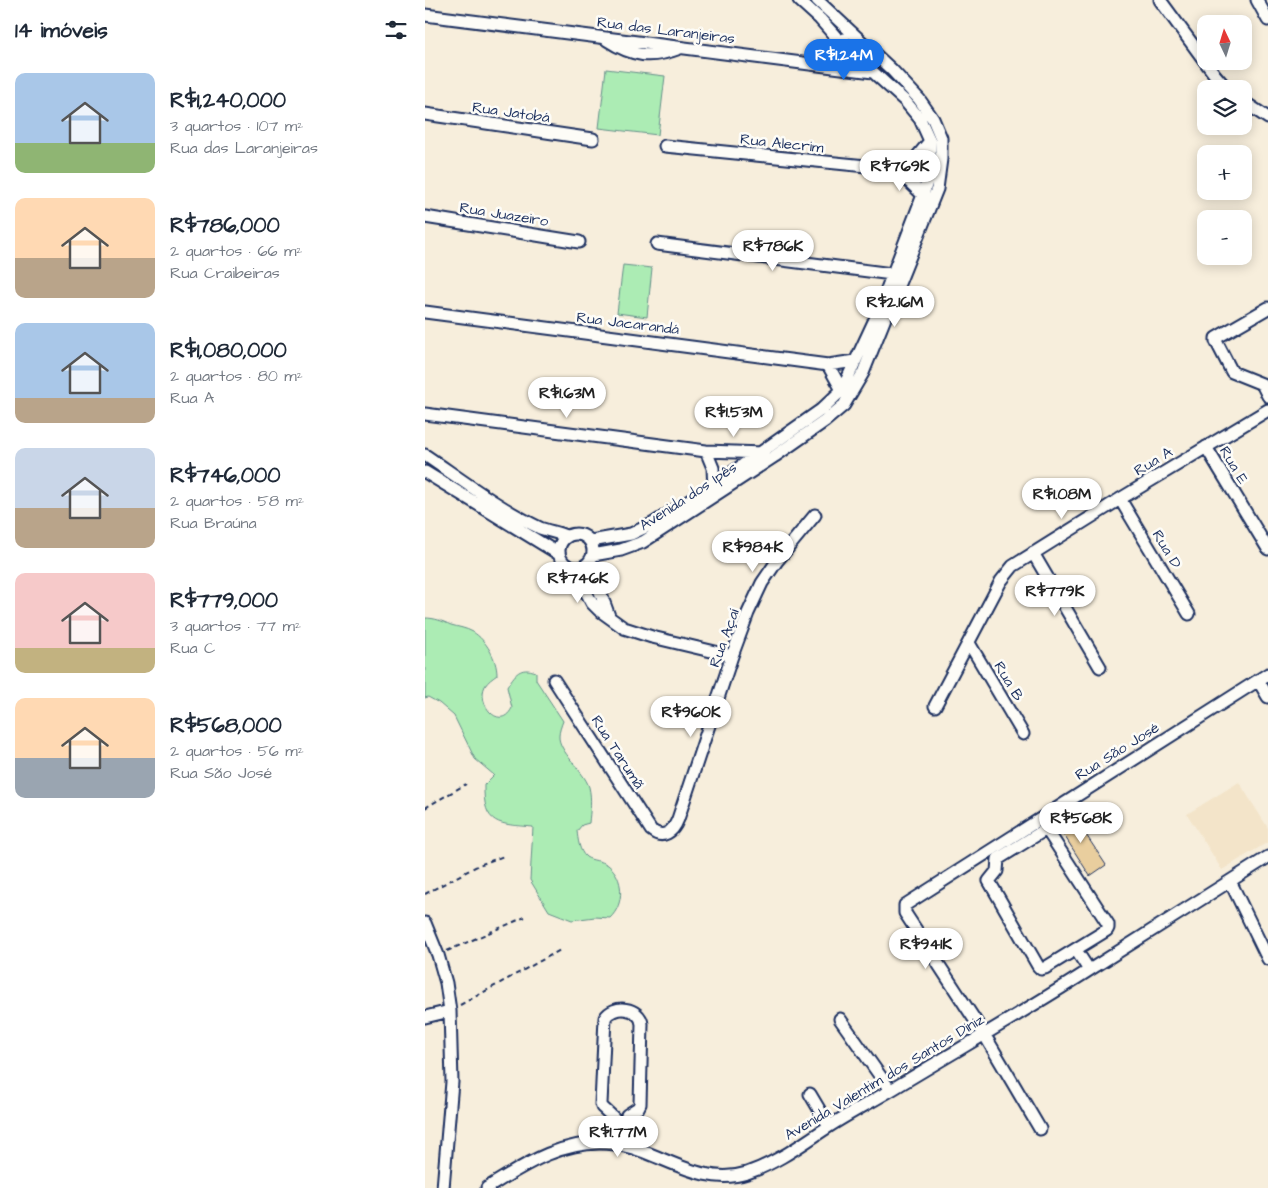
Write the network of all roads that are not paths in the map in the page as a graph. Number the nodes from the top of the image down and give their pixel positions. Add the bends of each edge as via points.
1 (799, 0) edge
2 (817, 0) edge
3 (1160, 0) edge
4 (1257, 0) edge
5 (425, 15) edge
6 (1268, 20) edge
7 (848, 29) junction
8 (842, 44) junction
9 (818, 64) junction
10 (892, 70) junction
11 (873, 72) junction
12 (1219, 80) edge
13 (1252, 107) edge
14 (425, 114) edge
15 (1268, 118) edge
16 (593, 139) dead end
17 (930, 140) junction
18 (665, 146) dead end
19 (896, 169) junction
20 (923, 195) junction
21 (425, 217) edge
22 (579, 242) dead end
23 (657, 244) dead end
24 (892, 274) junction
25 (1268, 308) edge
26 (425, 312) edge
27 (855, 361) junction
28 (827, 365) junction
29 (842, 390) junction
30 (1268, 396) edge
31 (1268, 410) edge
32 (425, 414) edge
33 (1206, 447) junction
34 (706, 451) junction
35 (761, 452) junction
36 (425, 455) edge
37 (775, 456) junction
38 (425, 472) edge
39 (714, 491) junction
40 (1120, 499) junction
41 (815, 515) dead end
42 (567, 536) junction
43 (591, 541) junction
44 (1268, 549) edge
45 (1033, 553) junction
46 (559, 554) junction
47 (591, 559) junction
48 (573, 568) junction
49 (1189, 614) dead end
50 (609, 618) junction
51 (969, 643) junction
52 (732, 656) junction
53 (1100, 667) dead end
54 (1263, 677) edge
55 (554, 680) dead end
56 (1268, 697) edge
57 (935, 706) dead end
58 (1023, 734) dead end
59 (661, 835) joint
60 (1268, 857) edge
61 (1230, 881) junction
62 (425, 923) edge
63 (1079, 955) junction
64 (1268, 959) edge
65 (1089, 970) junction
66 (450, 1011) junction
67 (425, 1017) edge
68 (840, 1019) dead end
69 (984, 1034) junction
70 (890, 1090) junction
71 (810, 1094) dead end
72 (829, 1126) junction
73 (1040, 1129) dead end
74 (614, 1144) junction
75 (626, 1146) junction
76 (443, 1188) edge
77 (487, 1188) edge

1 - 8 street, Avenida dos Ipês
2 - 7 street, Avenida dos Ipês
3 - 12 street
4 - 6 street
5 - 9 street, Rua das Laranjeiras
7 - 8 street
7 - 10 street, Avenida dos Ipês
8 - 9 street via 832,57
8 - 11 street, Avenida dos Ipês
9 - 11 street, Rua das Laranjeiras
10 - 11 street, Rua das Laranjeiras
10 - 37 street, Avenida dos Ipês via 919,98 941,138 937,189 853,392 844,405 825,421
11 - 17 street, Avenida dos Ipês via 920,119
13 - 15 street
14 - 16 street, Rua Jatobá
17 - 19 street via 915,160
17 - 20 street, Avenida dos Ipês via 929,176
18 - 19 street, Rua Alecrim
19 - 20 street
20 - 24 street, Avenida dos Ipês
21 - 22 street, Rua Juazeiro
23 - 24 street
24 - 27 street, Avenida dos Ipês
25 - 30 street via 1217,336 1216,342 1233,372 1261,384
26 - 28 street, Rua Jacarandá
27 - 28 street, Rua Jacarandá
27 - 29 street, Avenida dos Ipês
28 - 29 street
29 - 35 street, Avenida dos Ipês via 821,410
31 - 33 street, Rua A
32 - 34 street
33 - 40 street, Rua A
33 - 44 street, Rua E
34 - 35 street
34 - 39 street via 713,468
35 - 37 street
35 - 39 street, Avenida dos Ipês
36 - 42 street, Avenida dos Ipês via 531,522
37 - 39 street, Avenida dos Ipês
38 - 46 street
39 - 43 street, Avenida dos Ipês via 631,534
39 - 47 street, Avenida dos Ipês via 643,542
40 - 45 street, Rua A
40 - 49 street, Rua D
41 - 52 street, Rua Açaí via 762,583
42 - 43 street, Avenida dos Ipês via 580,534
42 - 46 street via 561,541
43 - 47 street
45 - 51 street, Rua A via 1013,566 1001,581
45 - 53 street
46 - 48 street via 561,560
47 - 48 street, Avenida dos Ipês
47 - 50 street
48 - 50 street via 592,603
50 - 52 street via 624,628 643,634
51 - 57 street, Rua A
51 - 58 street, Rua B
52 - 59 street, Rua Açaí via 678,819 673,829
54 - 56 street
54 - 69 street, Rua São José via 906,903 905,913
55 - 59 street, Rua Tarumã via 651,830
60 - 61 street, Avenida Valentim dos Santos Diniz
61 - 64 street
61 - 65 street, Avenida Valentim dos Santos Diniz
62 - 66 street via 446,983
63 - 63 street via 1041,969 989,884 997,871 998,859 1043,831 1050,832 1108,924 1107,930
63 - 65 street
65 - 69 street, Avenida Valentim dos Santos Diniz
66 - 67 street
66 - 76 street via 452,1082
68 - 70 street
69 - 70 street, Avenida Valentim dos Santos Diniz
69 - 73 street
70 - 72 street, Avenida Valentim dos Santos Diniz
71 - 72 street
72 - 75 street, Avenida Valentim dos Santos Diniz via 770,1164 734,1176 700,1173
74 - 75 street, Avenida Valentim dos Santos Diniz
74 - 75 street via 614,1118 602,1107 601,1094 605,1018 619,1009 637,1013 642,1024 640,1104 627,1115
74 - 77 street, Avenida Valentim dos Santos Diniz via 576,1146 544,1155

